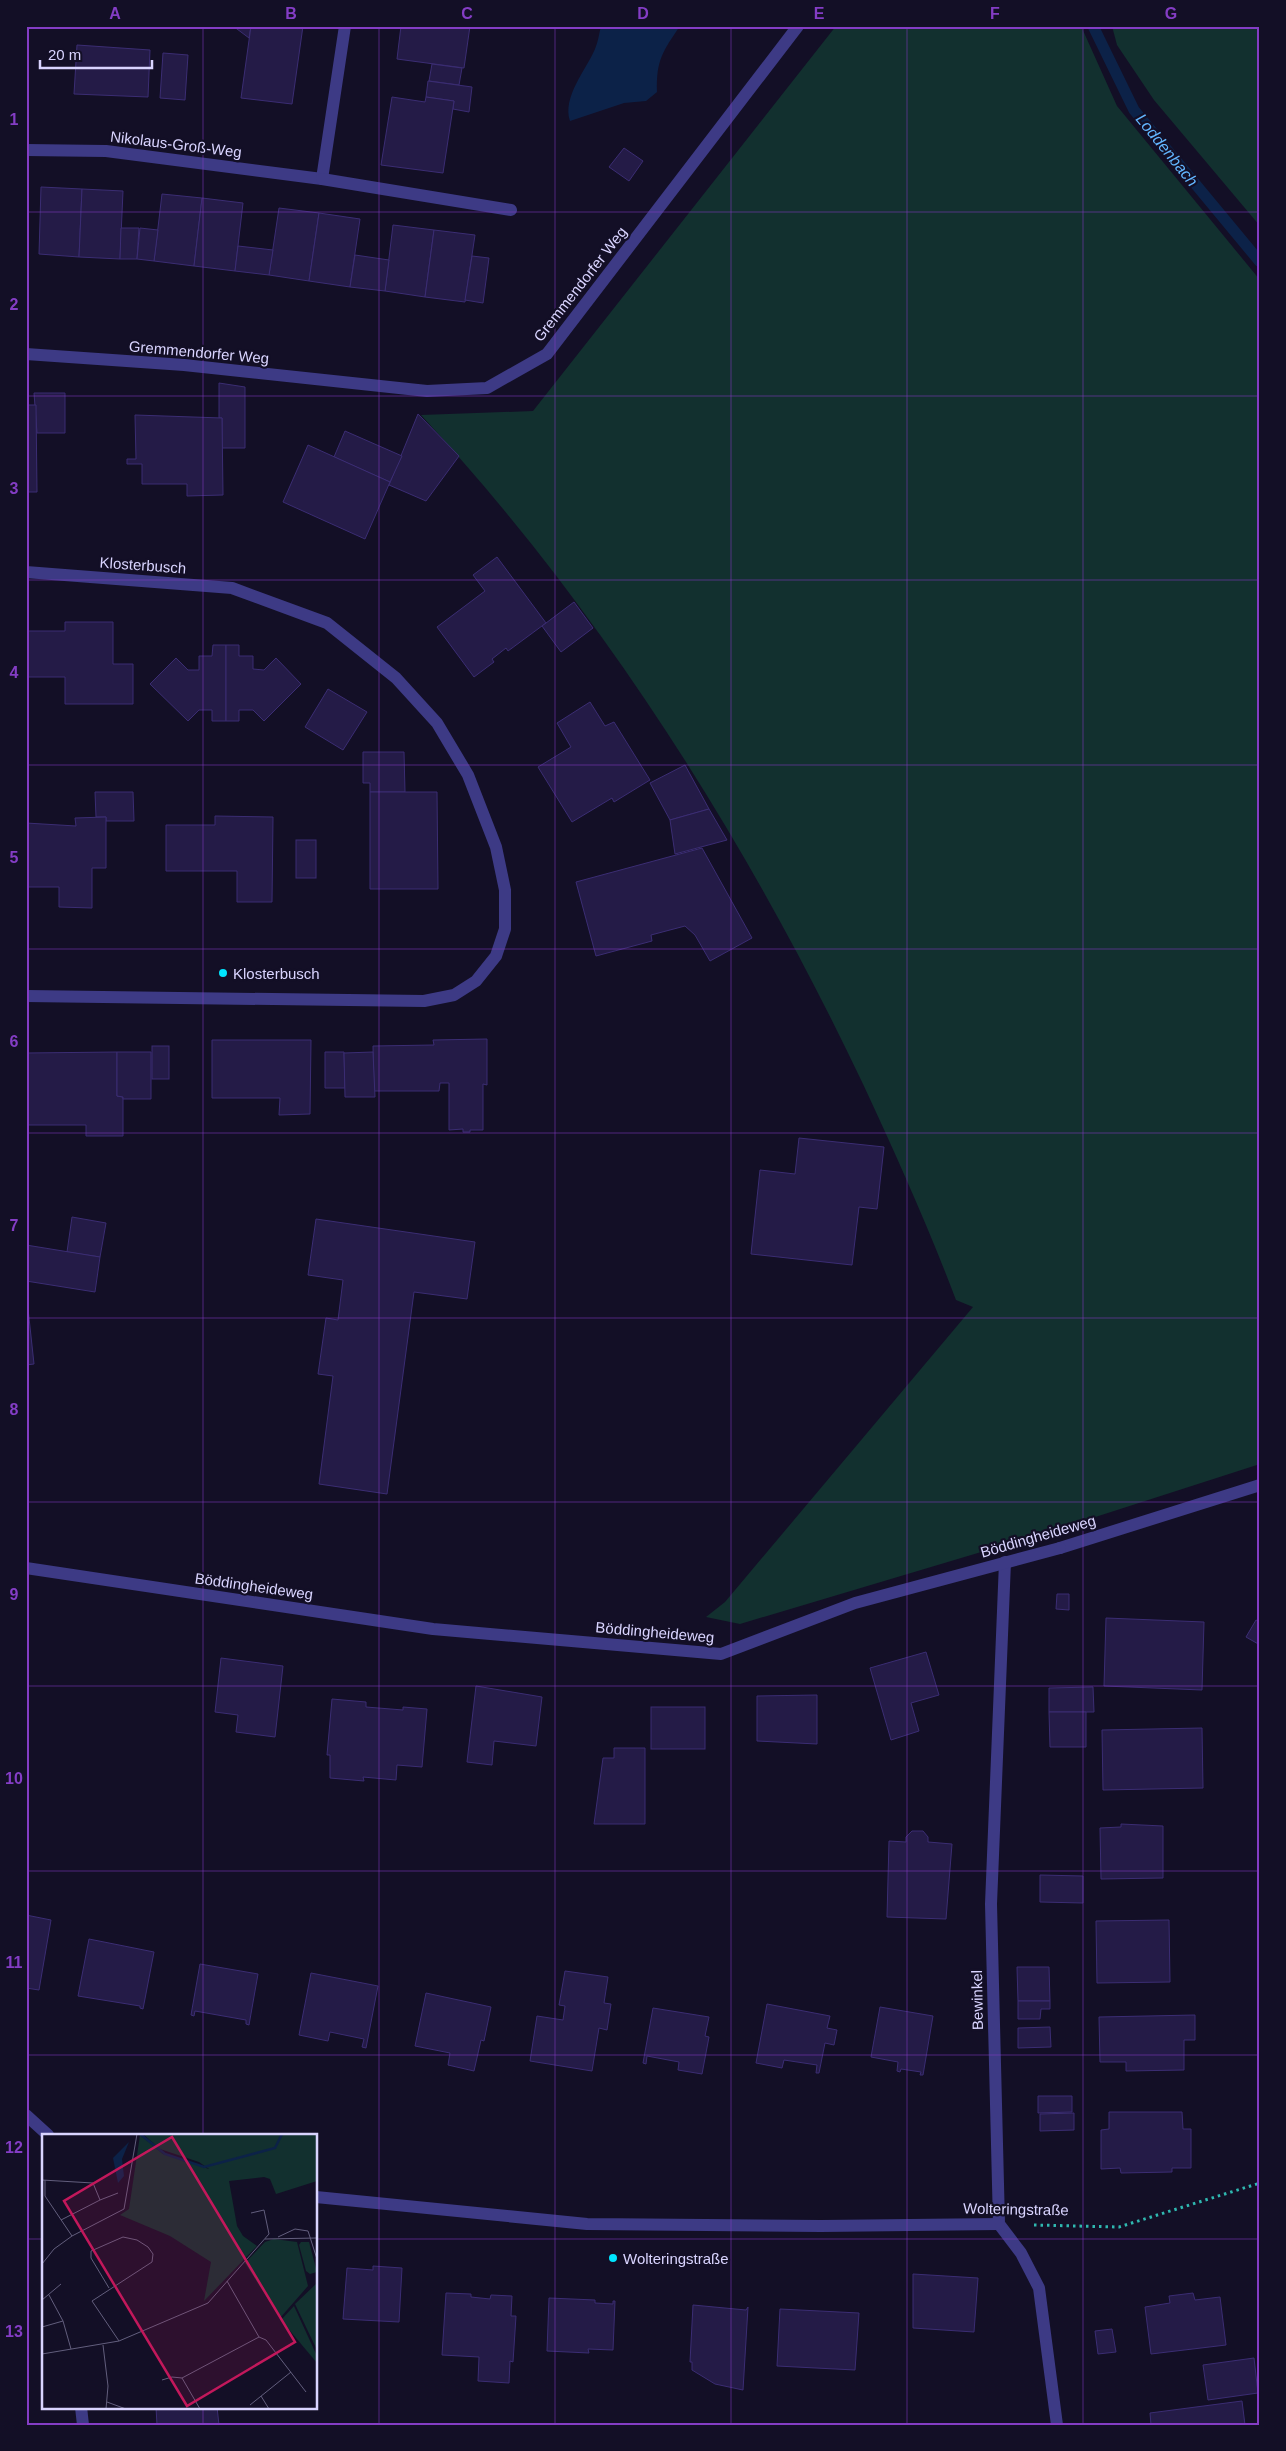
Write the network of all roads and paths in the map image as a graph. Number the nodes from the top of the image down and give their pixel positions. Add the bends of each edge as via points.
1 (345, 26) edge
2 (798, 26) edge
3 (26, 150) edge
4 (322, 179) junction
5 (511, 210) dead end
6 (26, 354) edge
7 (26, 572) edge
8 (26, 996) edge
9 (1260, 1485) edge
10 (1005, 1562) junction
11 (26, 1568) edge
12 (26, 2115) edge
13 (47, 2134) edge
14 (1260, 2183) edge
15 (318, 2197) edge
16 (999, 2224) junction
17 (81, 2408) edge
18 (83, 2425) edge
19 (1057, 2425) edge

1 - 4 street
2 - 6 street, Gremmendorfer Weg via 547,354 487,388 427,391 184,365
3 - 4 street, Nikolaus-Groß-Weg via 106,151
4 - 5 street, Nikolaus-Groß-Weg
7 - 8 street, Klosterbusch via 232,588 327,623 396,678 437,723 468,776 496,847 505,890 505,929 496,956 476,981 454,995 424,1001
9 - 10 street, Böddingheideweg
10 - 11 street, Böddingheideweg via 855,1603 722,1654 433,1629
10 - 16 street, Bewinkel via 991,1904
12 - 13 street
14 - 16 path, Wolteringstraße via 1119,2227
15 - 16 street, Wolteringstraße via 587,2224
16 - 19 street via 1021,2253 1038,2288
17 - 18 street

